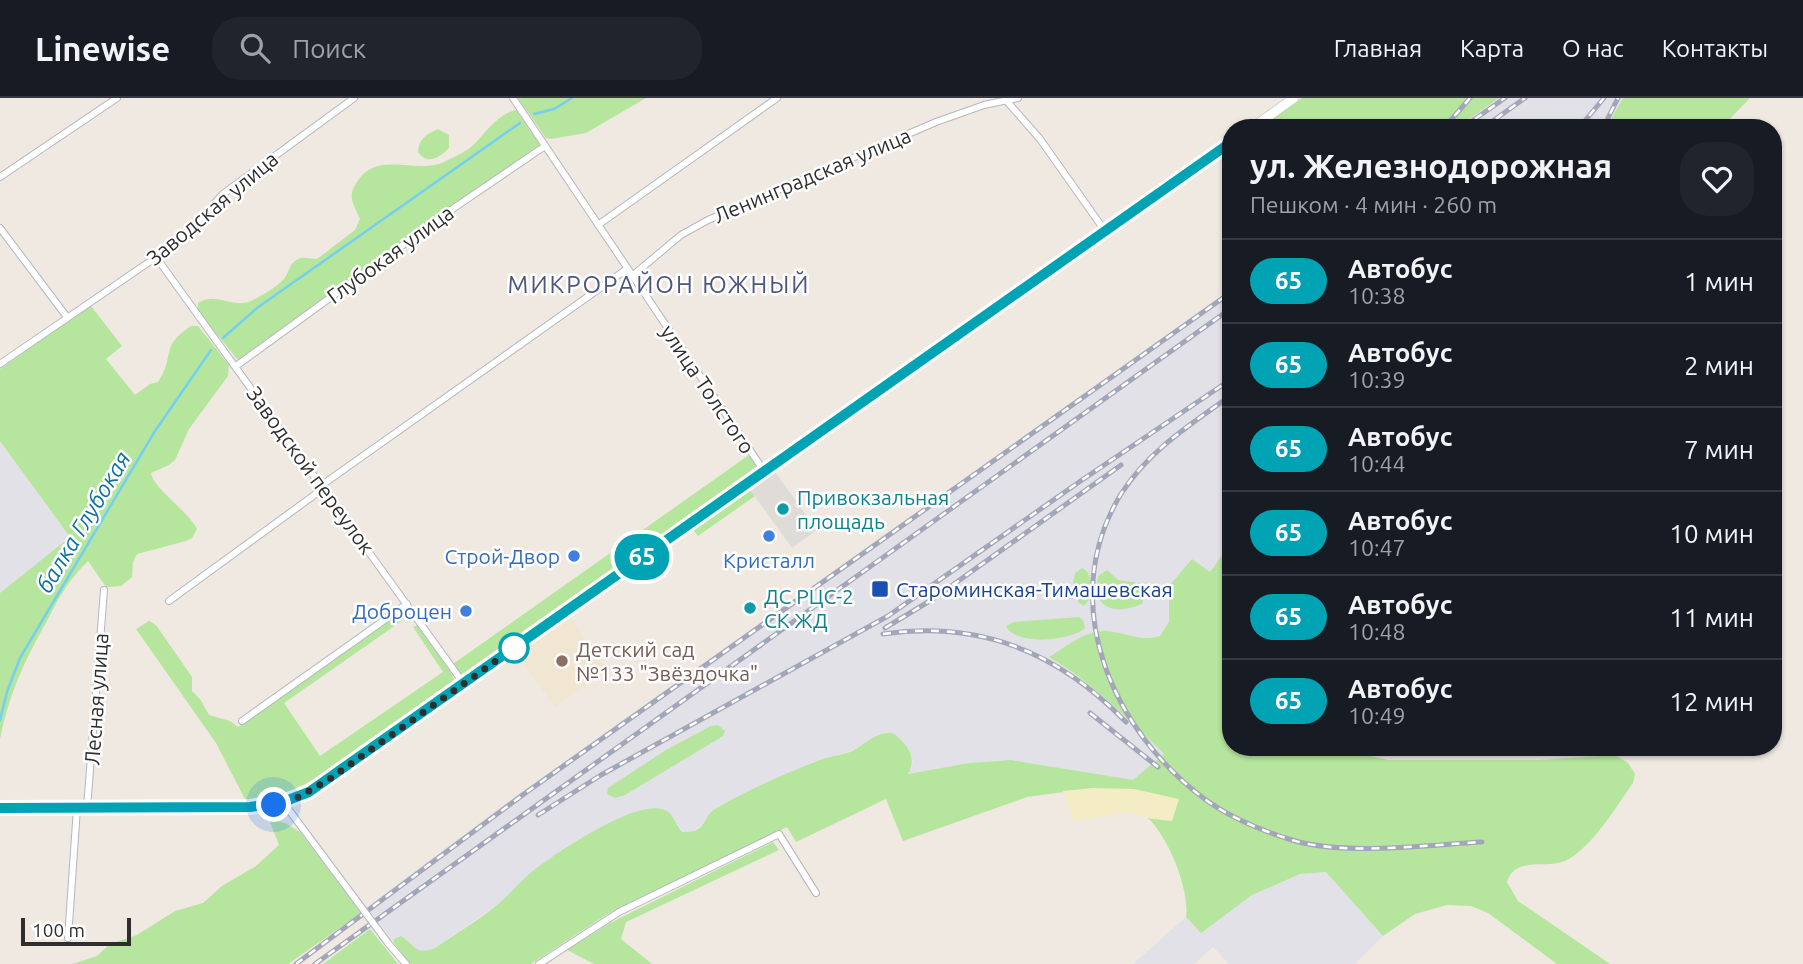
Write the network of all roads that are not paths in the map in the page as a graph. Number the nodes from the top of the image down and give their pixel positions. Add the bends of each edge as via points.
1 (117, 98) edge
2 (354, 98) edge
3 (513, 98) edge
4 (777, 98) edge
5 (1018, 98) edge
6 (1294, 98) edge
7 (1005, 99) edge
8 (1265, 119) edge
9 (545, 146) junction
10 (1222, 149) edge
11 (0, 177) edge
12 (598, 225) junction
13 (0, 228) edge
14 (1105, 231) junction
15 (156, 257) junction
16 (629, 272) junction
17 (68, 317) junction
18 (0, 364) edge
19 (236, 366) junction
20 (764, 471) junction
21 (323, 486) junction
22 (104, 590) dead end
23 (169, 601) dead end
24 (407, 604) junction
25 (464, 684) junction
26 (242, 721) dead end
27 (283, 802) junction
28 (0, 808) edge
29 (82, 808) junction
30 (816, 893) dead end
31 (68, 938) dead end
32 (406, 964) edge
33 (538, 964) edge

1 - 11 street
2 - 15 street, Заводская улица via 251,172
3 - 9 street, улица Толстого
4 - 12 street
5 - 7 street, Ленинградская улица
6 - 8 main road
7 - 14 street via 1040,139
7 - 16 street, Ленинградская улица via 936,122 708,220
9 - 12 street, улица Толстого
9 - 19 street, Глубокая улица
10 - 14 main road
12 - 16 street, улица Толстого
13 - 17 street
14 - 20 main road
15 - 17 street, Заводская улица
15 - 19 street, Заводской переулок
16 - 20 street, улица Толстого
16 - 21 street, Ленинградская улица
17 - 18 street, Заводская улица
19 - 21 street, Заводской переулок
20 - 25 main road
21 - 23 street, Ленинградская улица
21 - 24 street, Заводской переулок
22 - 29 street, Лесная улица
24 - 25 street, Заводской переулок
24 - 26 street
25 - 27 main road via 328,780
27 - 29 main road via 250,807
27 - 32 street, bridge
28 - 29 main road
29 - 31 street, Лесная улица
30 - 33 street via 779,834 619,912

